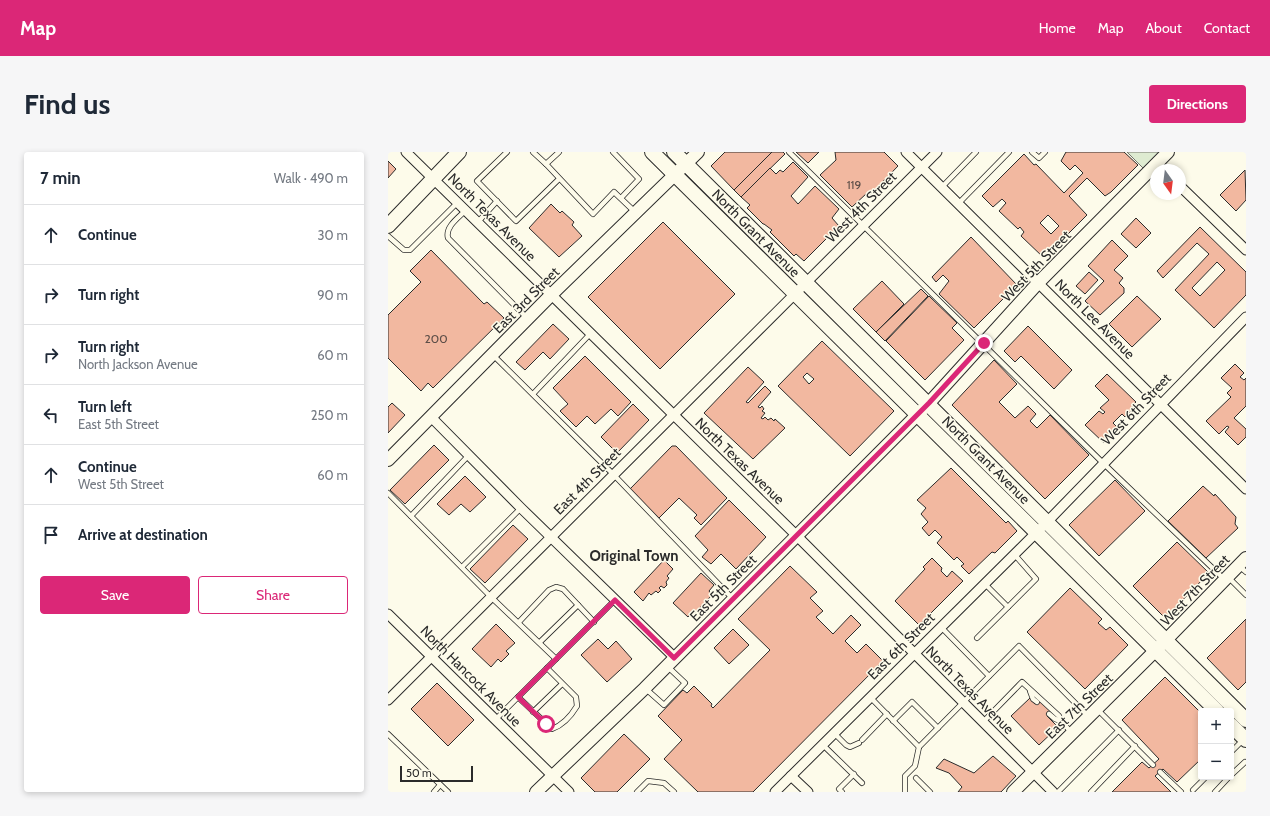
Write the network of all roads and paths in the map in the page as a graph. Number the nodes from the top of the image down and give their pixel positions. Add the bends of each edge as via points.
1 (406, 152) edge
2 (459, 152) edge
3 (507, 152) edge
4 (533, 152) edge
5 (559, 152) edge
6 (613, 152) edge
7 (652, 152) edge
8 (674, 152) edge
9 (698, 152) edge
10 (789, 152) edge
11 (906, 152) edge
12 (937, 152) edge
13 (976, 152) edge
14 (1009, 152) edge
15 (1032, 152) edge
16 (1045, 152) edge
17 (1168, 152) edge
18 (546, 164) junction
19 (687, 164) junction
20 (1162, 164) edge
21 (922, 167) junction
22 (675, 175) junction
23 (1150, 177) edge
24 (559, 178) junction
25 (433, 179) junction
26 (942, 187) junction
27 (1186, 192) edge
28 (621, 198) junction
29 (497, 201) junction
30 (457, 204) junction
31 (958, 204) junction
32 (465, 211) junction
33 (636, 213) junction
34 (477, 223) junction
35 (864, 225) junction
36 (388, 226) edge
37 (388, 236) edge
38 (1246, 250) edge
39 (806, 282) junction
40 (1038, 283) junction
41 (794, 293) junction
42 (551, 296) junction
43 (1246, 317) edge
44 (528, 319) junction
45 (590, 334) junction
46 (984, 343) junction
47 (493, 354) junction
48 (533, 394) junction
49 (929, 403) junction
50 (1160, 404) junction
51 (672, 415) junction
52 (917, 415) junction
53 (431, 417) junction
54 (469, 455) junction
55 (388, 460) edge
56 (1103, 463) junction
57 (613, 474) junction
58 (1246, 489) edge
59 (388, 493) edge
60 (521, 508) junction
61 (411, 516) junction
62 (1048, 521) junction
63 (1036, 532) junction
64 (796, 535) junction
65 (551, 536) junction
66 (1014, 554) junction
67 (1244, 565) edge
68 (462, 567) junction
69 (1226, 579) junction
70 (984, 583) junction
71 (1246, 595) edge
72 (490, 596) junction
73 (733, 599) junction
74 (615, 600) junction
75 (578, 605) junction
76 (1008, 607) junction
77 (388, 614) edge
78 (519, 622) junction
79 (594, 622) junction
80 (940, 626) junction
81 (977, 638) dead end
82 (540, 642) junction
83 (1160, 646) junction
84 (913, 653) junction
85 (431, 656) junction
86 (556, 659) junction
87 (671, 662) junction
88 (547, 668) junction
89 (989, 676) junction
90 (562, 684) junction
91 (645, 688) junction
92 (1030, 691) junction
93 (518, 697) junction
94 (870, 697) junction
95 (388, 700) edge
96 (1037, 702) dead end
97 (963, 703) junction
98 (1214, 708) edge
99 (532, 712) junction
100 (1093, 713) junction
101 (887, 714) junction
102 (1049, 714) dead end
103 (1242, 714) edge
104 (495, 720) junction
105 (893, 721) junction
106 (1061, 721) junction
107 (982, 722) junction
108 (938, 728) junction
109 (1234, 728) edge
110 (1119, 730) junction
111 (834, 733) junction
112 (1072, 733) junction
113 (388, 734) edge
114 (1245, 739) edge
115 (823, 745) junction
116 (1135, 746) junction
117 (919, 747) junction
118 (1234, 749) edge
119 (1245, 762) dead end
120 (1153, 765) dead end
121 (1033, 772) junction
122 (1160, 772) dead end
123 (1234, 772) edge
124 (854, 774) junction
125 (553, 776) junction
126 (791, 776) junction
127 (916, 778) dead end
128 (1203, 780) edge
129 (1226, 780) edge
130 (862, 783) dead end
131 (440, 785) junction
132 (1193, 790) dead end
133 (434, 792) edge
134 (448, 792) edge
135 (536, 792) edge
136 (569, 792) edge
137 (637, 792) edge
138 (674, 792) edge
139 (775, 792) edge
140 (808, 792) edge
141 (842, 792) edge
142 (905, 792) edge
143 (930, 792) edge
144 (1013, 792) edge
145 (1053, 792) edge
146 (1058, 792) edge
147 (1091, 792) edge
148 (1181, 792) edge
149 (1215, 792) edge

1 - 25 street, North Texas Avenue
2 - 25 main road
3 - 29 lane via 477,181
4 - 18 lane
5 - 18 lane
6 - 28 lane via 640,180
7 - 22 main road, North Grant Avenue
8 - 19 main road, North Grant Avenue
9 - 19 street, East 3rd Street
10 - 35 lane
11 - 21 street, North Lee Avenue
12 - 21 street, West 4th Street
13 - 26 lane
14 - 31 lane
15 - 16 lane via 1039,158
17 - 20 street, West 5th Street
18 - 24 lane
19 - 22 street, East 3rd Street
19 - 39 main road, North Grant Avenue
21 - 26 street, North Lee Avenue
21 - 35 street, West 4th Street
22 - 33 street, East 3rd Street
22 - 41 main road, North Grant Avenue
23 - 40 street, West 5th Street
24 - 28 lane via 593,214 614,192
24 - 29 lane via 516,221
25 - 30 street, North Texas Avenue
25 - 36 main road
26 - 31 street, North Lee Avenue
27 - 38 street
28 - 33 lane
29 - 34 lane
30 - 32 street, North Texas Avenue
30 - 37 lane via 414,248 404,250
31 - 40 street, North Lee Avenue
32 - 34 street, North Texas Avenue
32 - 44 lane via 452,224 448,238
33 - 42 street, East 3rd Street
34 - 42 street, North Texas Avenue
35 - 39 street, West 4th Street
35 - 46 lane
39 - 41 street, East 4th Street
39 - 49 main road, North Grant Avenue
40 - 46 street, West 5th Street
40 - 50 street, North Lee Avenue
41 - 51 street, East 4th Street
41 - 52 main road, North Grant Avenue
42 - 44 street, East 3rd Street
42 - 45 street, North Texas Avenue
43 - 50 street, West 6th Street
44 - 47 street, East 3rd Street
45 - 48 lane
45 - 51 street, North Texas Avenue
46 - 49 street, West 5th Street
46 - 56 lane
47 - 48 lane
47 - 53 street, East 3rd Street
48 - 57 lane
49 - 52 street, East 5th Street
49 - 62 main road, North Grant Avenue
50 - 56 street, West 6th Street
50 - 58 street, North Lee Avenue
51 - 57 street, East 4th Street
51 - 64 street, North Texas Avenue
52 - 63 main road, North Grant Avenue
52 - 64 street, East 5th Street
53 - 54 street
53 - 55 street, East 3rd Street
54 - 60 street
54 - 61 lane
56 - 62 street, West 6th Street
56 - 69 lane
57 - 65 street, East 4th Street
57 - 73 lane
59 - 61 lane
60 - 65 street
60 - 68 lane
61 - 68 lane
62 - 63 street, East 6th Street
62 - 83 main road, North Grant Avenue
63 - 66 street, East 6th Street
63 - 83 main road, North Grant Avenue
64 - 73 street, East 5th Street
64 - 84 street, North Texas Avenue
65 - 72 street, East 4th Street
65 - 74 street
66 - 70 street, East 6th Street
66 - 76 lane via 1036,578
67 - 69 street, West 7th Street
68 - 72 lane
69 - 71 lane
69 - 83 street, West 7th Street
70 - 76 lane
70 - 80 street, East 6th Street
72 - 78 lane
72 - 85 street, East 4th Street
73 - 87 street, East 5th Street
74 - 79 lane
74 - 87 street
75 - 78 lane via 563,589 556,587 549,590
75 - 79 lane
75 - 82 lane
76 - 81 lane
77 - 85 street, North Hancock Avenue
78 - 82 lane
79 - 86 lane
80 - 84 street, East 6th Street
80 - 89 lane
82 - 86 lane
83 - 98 main road, North Grant Avenue
83 - 100 street, East 7th Street
83 - 103 main road, North Grant Avenue
84 - 94 street, East 6th Street
84 - 97 street, North Texas Avenue
85 - 95 street, East 4th Street
85 - 104 street, North Hancock Avenue
86 - 88 lane
87 - 91 street, East 5th Street
87 - 91 lane via 685,683 664,705
88 - 90 lane
88 - 93 lane
89 - 97 lane
89 - 100 lane via 1019,646
90 - 99 lane
90 - 99 lane via 576,697 578,706 559,726 552,729
91 - 125 street, East 5th Street
92 - 96 lane
92 - 106 lane via 1038,695
92 - 107 lane via 1022,682
93 - 99 lane
93 - 104 lane
94 - 101 lane
94 - 111 street, East 6th Street
97 - 107 street, North Texas Avenue
97 - 108 lane
100 - 110 lane
100 - 112 street, East 7th Street
101 - 105 lane
101 - 111 lane via 860,742 850,747
102 - 106 lane
104 - 125 street, North Hancock Avenue
105 - 108 lane via 912,702
105 - 117 lane
106 - 112 lane
107 - 121 street, North Texas Avenue
108 - 117 lane
109 - 114 main road
110 - 116 lane
110 - 146 lane
111 - 115 street, East 6th Street
112 - 121 street, East 7th Street
113 - 131 lane
114 - 118 lane
115 - 124 lane
115 - 126 street, East 6th Street
116 - 120 lane
116 - 147 lane
117 - 142 lane via 915,766 904,776
119 - 123 lane
121 - 144 street, East 7th Street
121 - 145 street, North Texas Avenue
122 - 148 lane
124 - 130 lane
124 - 141 lane via 839,789
125 - 135 street, East 5th Street
125 - 136 street, North Hancock Avenue
126 - 139 street, East 6th Street
126 - 140 street
127 - 143 lane
128 - 132 lane
129 - 149 lane
131 - 133 lane
131 - 134 lane
137 - 138 lane via 648,781 664,783

